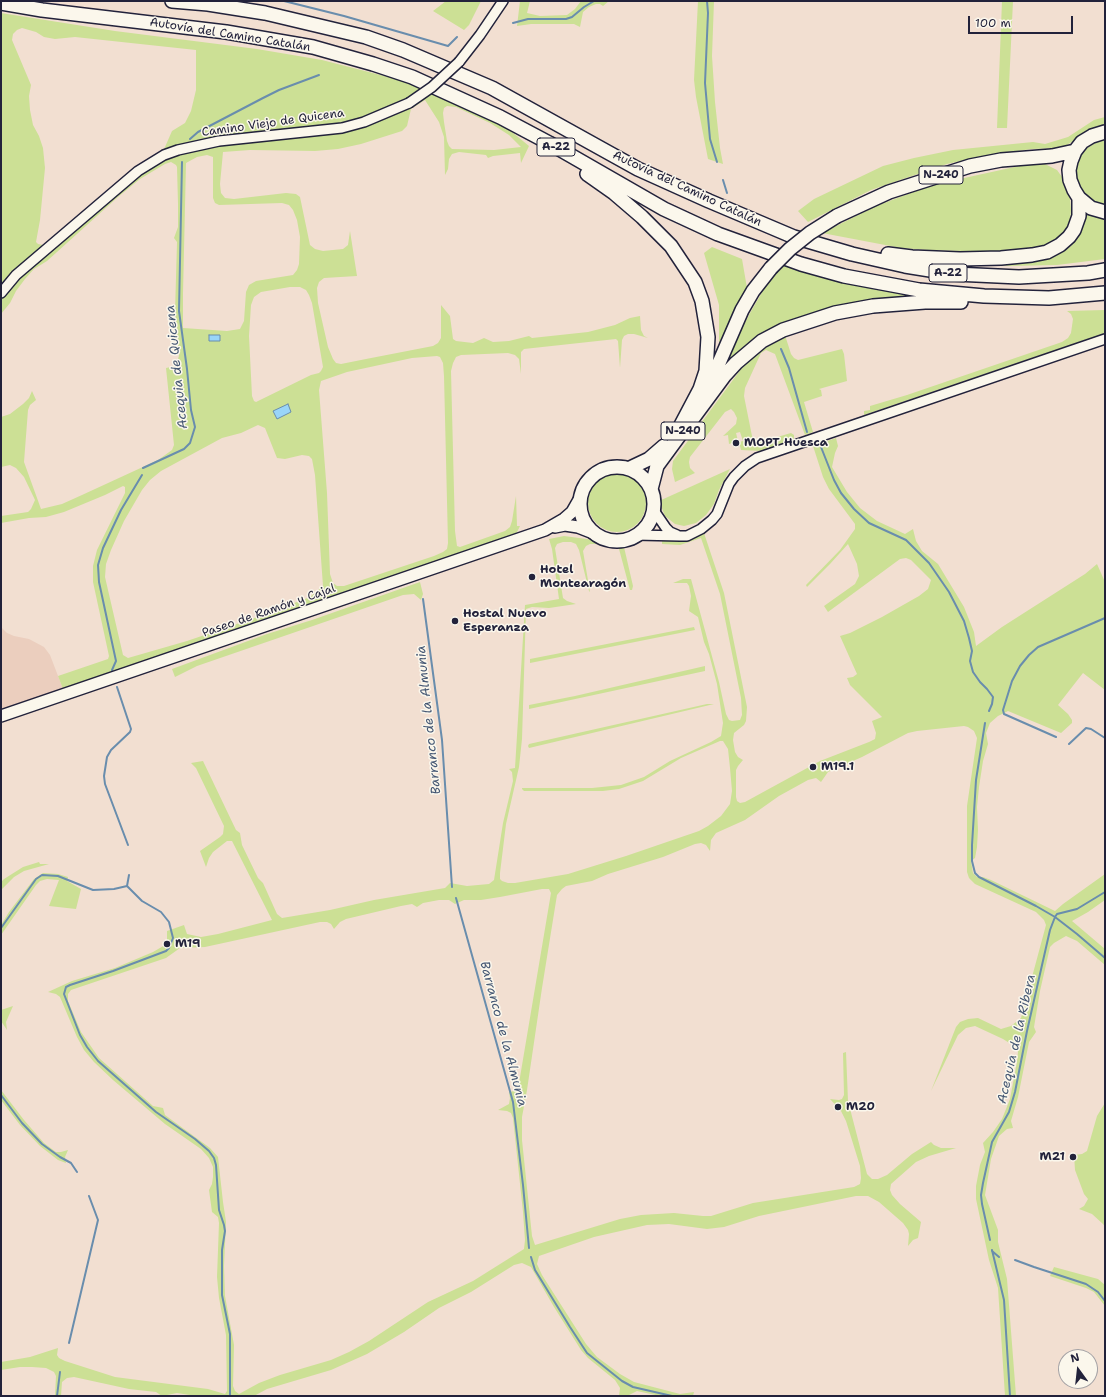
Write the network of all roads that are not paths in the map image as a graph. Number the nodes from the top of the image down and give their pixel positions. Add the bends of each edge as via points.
1 (172, 1) edge
2 (503, 1) edge
3 (1, 3) edge
4 (313, 47) junction
5 (1105, 132) edge
6 (1075, 152) junction
7 (1052, 156) junction
8 (1069, 170) junction
9 (1079, 198) junction
10 (1105, 212) edge
11 (794, 237) junction
12 (1105, 270) edge
13 (1, 293) edge
14 (1105, 293) edge
15 (1081, 296) junction
16 (1105, 339) edge
17 (684, 426) junction
18 (653, 463) junction
19 (630, 468) junction
20 (651, 489) junction
21 (580, 498) junction
22 (653, 509) junction
23 (545, 530) junction
24 (596, 534) junction
25 (636, 535) junction
26 (680, 536) junction
27 (1, 716) edge

1 - 11 highway, Autovía del Camino Catalán / A-22 via 265,13 366,37 403,50 492,88 638,169
2 - 13 street, Camino Viejo de Quicena, bridge via 459,62 432,87 408,103 364,122 342,128 219,141 178,150 164,156 138,171 16,275
3 - 4 highway, Autovía del Camino Catalán / A-22 via 226,32
4 - 15 highway, Autovía del Camino Catalán / A-22 via 412,77 456,96 549,143 664,209 718,234 801,264 879,284 942,293 1013,298
4 - 17 highway via 416,80 497,120 587,174 614,193 658,231 695,282 702,301 708,337 706,371
5 - 6 highway via 1082,142
6 - 7 highway, N-240
6 - 8 highway
7 - 8 highway
7 - 17 highway, N-240, bridge via 1001,160 970,166 888,192 837,216 810,233 771,268 753,291 706,393
8 - 9 highway via 1070,180
9 - 10 highway via 1091,208
9 - 11 highway via 1077,226 1070,237 1047,252 1032,255 960,259 912,257 861,251
11 - 12 highway, Autovía del Camino Catalán / A-22 via 852,254 955,274 1019,277
14 - 15 highway, Autovía del Camino Catalán / A-22
15 - 17 highway via 1006,302 894,304 853,309 799,324 773,335 751,350 725,375
16 - 26 street via 757,458 744,466 734,477 712,520 701,529
17 - 18 highway, N-240 via 662,458
18 - 19 highway
18 - 20 highway
19 - 20 highway via 643,478
19 - 21 highway via 603,469 588,480
20 - 22 highway
21 - 23 main road via 572,512
21 - 24 highway via 583,518
22 - 25 highway via 647,524
22 - 26 street via 666,528 674,535
23 - 24 main road via 565,525
23 - 27 main road, Paseo de Ramón y Cajal
24 - 25 highway via 616,541
25 - 26 street

